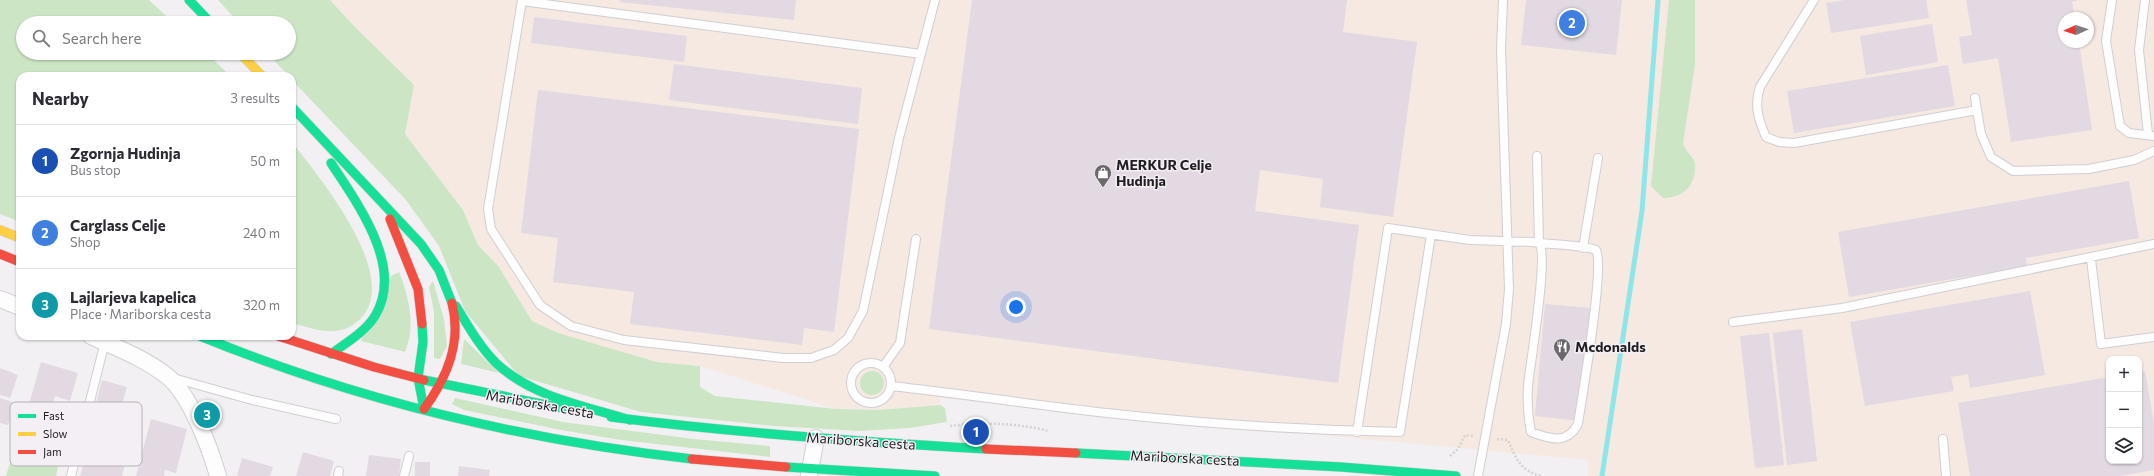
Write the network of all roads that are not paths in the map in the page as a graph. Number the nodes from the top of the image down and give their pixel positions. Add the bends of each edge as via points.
1 (522, 0) edge
2 (935, 0) edge
3 (1503, 0) edge
4 (1814, 0) edge
5 (2112, 0) edge
6 (2145, 0) edge
7 (192, 2) edge
8 (205, 16) edge
9 (921, 54) junction
10 (247, 60) edge
11 (258, 72) edge
12 (1975, 98) dead end
13 (1977, 110) junction
14 (296, 111) edge
15 (303, 118) junction
16 (2151, 135) edge
17 (2154, 151) edge
18 (1537, 156) dead end
19 (1598, 158) dead end
20 (386, 207) junction
21 (0, 230) edge
22 (1431, 235) junction
23 (16, 236) edge
24 (916, 240) dead end
25 (1507, 240) junction
26 (1538, 243) junction
27 (2154, 244) edge
28 (1583, 248) junction
29 (0, 254) edge
30 (2091, 258) junction
31 (16, 260) edge
32 (449, 293) junction
33 (0, 299) edge
34 (16, 305) edge
35 (1732, 322) dead end
36 (2154, 337) edge
37 (98, 340) edge
38 (100, 340) edge
39 (211, 340) edge
40 (290, 340) edge
41 (331, 354) junction
42 (883, 367) junction
43 (168, 376) junction
44 (418, 378) junction
45 (443, 384) junction
46 (891, 386) junction
47 (86, 402) edge
48 (424, 409) junction
49 (336, 419) dead end
50 (630, 420) junction
51 (1357, 432) junction
52 (816, 438) junction
53 (1943, 439) dead end
54 (409, 456) dead end
55 (73, 466) edge
56 (810, 473) edge
57 (71, 476) edge
58 (218, 476) edge
59 (404, 476) edge
60 (934, 476) edge
61 (1456, 476) edge
62 (1478, 476) edge
63 (1946, 476) edge

1 - 9 lane
1 - 9 lane via 488,209 491,229 540,305 571,326 624,340 790,358 811,358 834,350 848,338 862,310 899,138
2 - 9 lane
3 - 25 lane via 1500,49
4 - 13 lane via 1760,87 1756,99 1760,123 1766,137 1779,142 1794,143
5 - 16 lane via 2106,42 2120,126 2129,133
6 - 16 lane via 2139,50
7 - 8 main road
10 - 11 main road
12 - 13 lane
13 - 17 lane via 1981,134 1991,158 2013,171 2089,168 2134,160
14 - 15 main road
15 - 20 main road
15 - 41 main road via 355,201 376,240 385,271 382,301 375,316 362,331
18 - 26 lane
19 - 28 lane
20 - 32 main road via 427,252
20 - 44 main road via 418,289 423,342
21 - 23 main road
22 - 25 lane via 1470,240
22 - 51 lane via 1400,432
22 - 51 lane via 1388,228
24 - 42 lane via 900,343
25 - 26 lane
25 - 62 lane via 1509,289 1506,324
26 - 28 lane
26 - 28 lane via 1542,251 1541,274 1528,387 1529,418 1531,432 1551,439 1562,439 1574,433 1578,424 1597,289 1599,256 1596,250
27 - 30 lane
29 - 31 main road
30 - 35 lane via 1842,308
30 - 36 lane via 2101,344
32 - 45 main road via 456,324 456,344
32 - 50 main road via 473,334 497,364 519,380 544,392
33 - 34 street
37 - 47 lane
38 - 43 street via 143,360
39 - 48 main road, Mariborska cesta via 319,380
40 - 41 main road, Mariborska cesta
41 - 44 main road, Mariborska cesta
42 - 46 lane via 890,376
42 - 46 lane via 873,363 862,364 852,373 850,386 854,396 864,403 877,403 886,397
43 - 49 lane via 252,400
43 - 58 street via 194,415
44 - 45 main road, Mariborska cesta
44 - 48 main road
45 - 48 main road
45 - 50 main road, Mariborska cesta via 501,398
46 - 51 lane via 1108,413
48 - 56 main road, Mariborska cesta via 557,440 611,449
50 - 52 main road, Mariborska cesta via 702,429
52 - 56 street
52 - 61 main road, Mariborska cesta via 1340,467
53 - 63 lane
54 - 59 lane
55 - 57 lane
56 - 60 main road, Mariborska cesta

